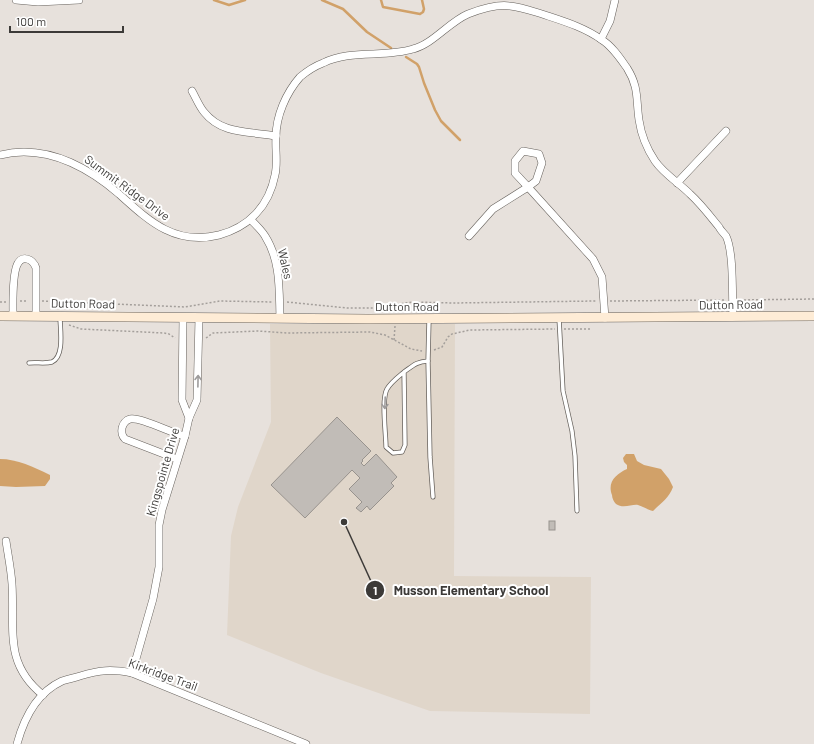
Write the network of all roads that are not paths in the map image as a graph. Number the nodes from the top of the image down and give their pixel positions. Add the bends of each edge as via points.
1 (16, 0) edge
2 (79, 0) edge
3 (615, 0) edge
4 (601, 39) junction
5 (192, 91) dead end
6 (726, 131) dead end
7 (276, 136) junction
8 (0, 155) edge
9 (677, 183) junction
10 (528, 187) junction
11 (251, 220) junction
12 (469, 236) dead end
13 (0, 316) edge
14 (13, 316) junction
15 (36, 316) junction
16 (814, 316) edge
17 (733, 317) junction
18 (60, 318) junction
19 (183, 318) junction
20 (199, 318) junction
21 (280, 318) junction
22 (559, 318) junction
23 (605, 318) junction
24 (429, 319) junction
25 (428, 361) junction
26 (29, 363) dead end
27 (404, 372) junction
28 (189, 418) junction
29 (185, 436) junction
30 (177, 459) junction
31 (433, 497) dead end
32 (577, 511) dead end
33 (6, 541) dead end
34 (132, 673) junction
35 (43, 694) junction
36 (16, 744) edge
37 (306, 744) edge

1 - 2 street
3 - 4 street via 610,21
4 - 7 street, Summit Ridge Drive via 572,24 524,8 496,6 479,10 464,15 418,48 400,52 336,57 320,63 301,76 287,95 278,117
4 - 9 street, Summit Ridge Drive via 611,47 631,74 636,85 640,122 647,147 655,161
5 - 7 street via 204,112 226,129
6 - 9 street
7 - 11 street, Summit Ridge Drive via 276,174 268,197
8 - 11 street, Summit Ridge Drive via 29,151 68,160 100,180 161,228 188,238 223,234
9 - 17 street, Summit Ridge Drive via 710,215 726,236 730,252
10 - 10 street via 536,181 542,163 539,154 523,150 515,161 515,173
10 - 12 street via 493,209
10 - 23 street via 593,259 602,277
11 - 21 street, Wales via 265,236 274,253 278,272
13 - 14 street, Dutton Road
14 - 15 street, Dutton Road
14 - 15 street via 18,264 29,259 34,262 36,268
15 - 18 street, Dutton Road
16 - 17 street, Dutton Road
17 - 23 street, Dutton Road
18 - 19 street, Dutton Road
18 - 26 lane via 58,357 53,361
19 - 20 street, Dutton Road
19 - 28 street, Kingspointe Drive via 182,400
20 - 21 street, Dutton Road
28 -> 20 street, Kingspointe Drive via 197,400
21 - 24 street, Dutton Road
22 - 23 street, Dutton Road
22 - 24 street, Dutton Road
22 - 32 lane via 563,391 575,456
24 - 25 lane
25 - 27 lane via 418,362
25 - 31 lane
27 -> 27 lane via 385,391 386,447 393,453 402,452 405,446
28 - 29 street, Kingspointe Drive
29 - 30 street, Kingspointe Drive
29 - 30 street via 132,419 123,425 122,436 125,439
30 - 34 street, Kingspointe Drive via 159,525 159,568 153,599
33 - 35 street via 12,584 14,651 23,673 32,686
34 - 35 street, Kirkridge Trail via 118,670 98,671 64,680
34 - 37 street, Kirkridge Trail
35 - 36 street, Kirkridge Trail via 30,710

